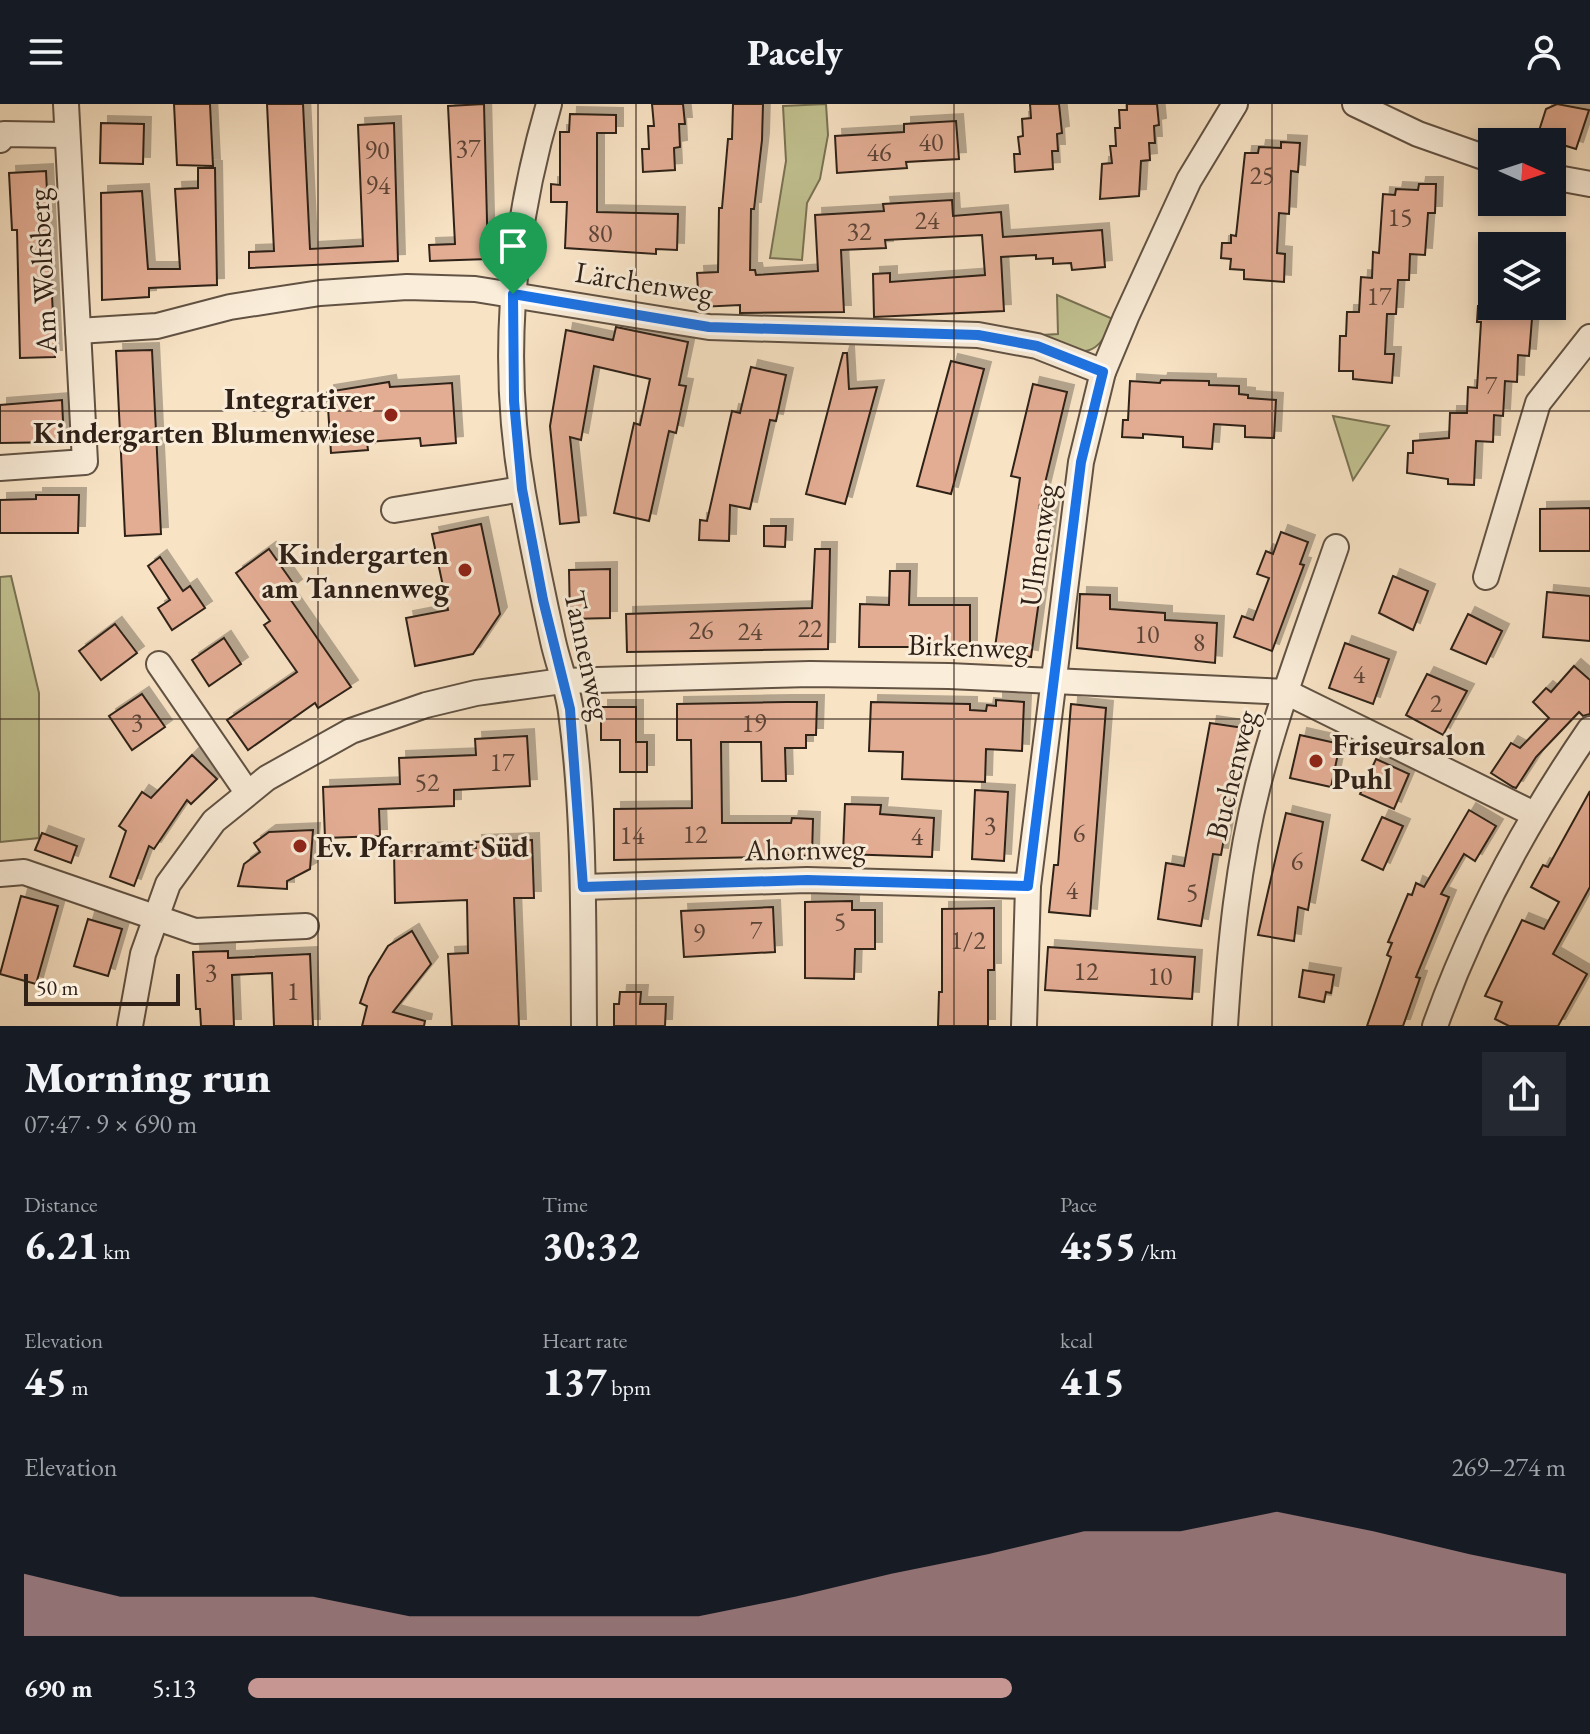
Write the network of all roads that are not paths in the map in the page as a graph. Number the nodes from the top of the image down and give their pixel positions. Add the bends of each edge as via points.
1 (66, 104) edge
2 (549, 104) edge
3 (1235, 104) edge
4 (1355, 104) edge
5 (66, 135) junction
6 (0, 140) edge
7 (1478, 155) edge
8 (1566, 180) edge
9 (1590, 184) edge
10 (513, 294) junction
11 (78, 331) junction
12 (1590, 337) edge
13 (1103, 372) junction
14 (0, 468) edge
15 (522, 489) junction
16 (394, 510) dead end
17 (1336, 547) dead end
18 (1486, 577) dead end
19 (159, 664) dead end
20 (562, 681) junction
21 (1052, 681) junction
22 (1286, 692) junction
23 (1590, 729) edge
24 (247, 792) junction
25 (1534, 814) junction
26 (0, 874) edge
27 (1028, 886) junction
28 (583, 887) junction
29 (155, 917) junction
30 (306, 926) dead end
31 (130, 1026) edge
32 (584, 1026) edge
33 (1024, 1026) edge
34 (1225, 1026) edge
35 (1435, 1026) edge

1 - 5 street, Am Wolfsberg
2 - 10 street, Tannenweg via 517,240
3 - 13 street, Ulmenweg via 1189,180
4 - 7 street
5 - 6 street via 4,134
5 - 11 street, Am Wolfsberg
8 - 9 street
10 - 11 street, Lärchenweg via 407,287 320,293 266,299 157,326
10 - 13 street, Lärchenweg via 709,327 978,335 1037,346
10 - 15 street, Tannenweg
11 - 14 street, Am Wolfsberg via 85,462
12 - 18 street via 1538,403
13 - 21 street, Ulmenweg via 1081,462
15 - 16 street
15 - 20 street, Tannenweg
17 - 22 street, Buchenweg
19 - 24 street
20 - 21 street, Birkenweg via 810,674
20 - 24 street, Birkenweg via 476,693 387,717 305,753
20 - 28 street, Tannenweg via 570,709
21 - 22 street, Birkenweg
21 - 27 street, Ulmenweg
22 - 25 street, Birkenweg
22 - 34 street, Buchenweg via 1241,869
23 - 25 street
24 - 29 street, Birkenweg via 191,849
25 - 35 street via 1479,917
26 - 29 street via 24,872
27 - 28 street, Ahornweg via 807,880
27 - 33 street, Ulmenweg
28 - 32 street, Tannenweg
29 - 30 street via 195,931
29 - 31 street, Birkenweg

